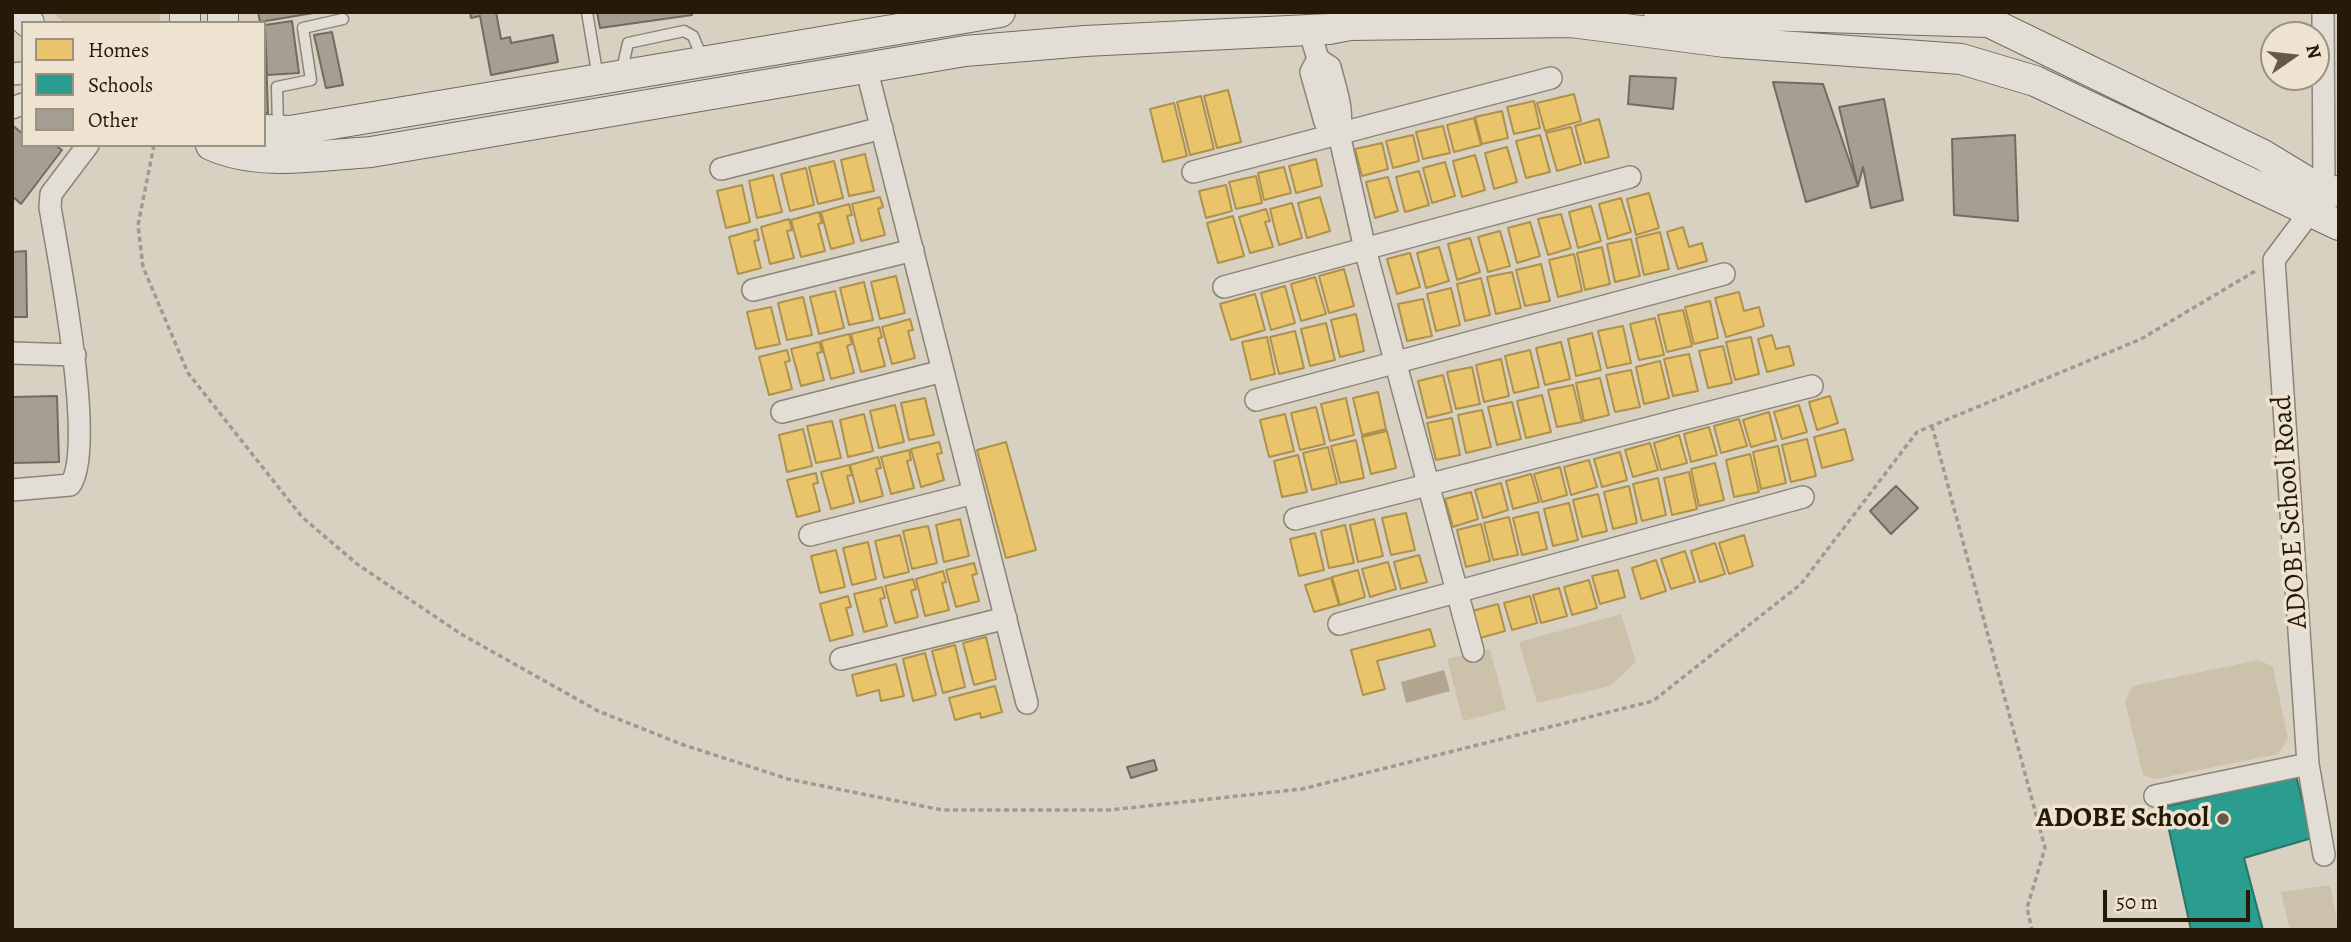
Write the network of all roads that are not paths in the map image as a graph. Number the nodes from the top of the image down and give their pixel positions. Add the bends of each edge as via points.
1 (587, 12) edge
2 (1000, 12) edge
3 (1658, 12) edge
4 (2323, 12) edge
5 (342, 19) dead end
6 (1309, 29) junction
7 (1726, 29) junction
8 (769, 50) junction
9 (866, 67) junction
10 (610, 76) junction
11 (1551, 78) dead end
12 (776, 82) junction
13 (882, 128) junction
14 (271, 130) edge
15 (1339, 134) junction
16 (86, 147) edge
17 (215, 147) edge
18 (721, 169) dead end
19 (1193, 172) dead end
20 (1630, 177) dead end
21 (2324, 198) edge
22 (2339, 225) edge
23 (1366, 249) junction
24 (913, 250) junction
25 (1724, 274) dead end
26 (1224, 286) dead end
27 (753, 290) dead end
28 (12, 353) edge
29 (75, 355) junction
30 (1396, 362) junction
31 (943, 371) junction
32 (1812, 386) dead end
33 (1256, 400) dead end
34 (782, 412) dead end
35 (1428, 483) junction
36 (12, 490) edge
37 (974, 493) junction
38 (1803, 497) dead end
39 (1295, 519) dead end
40 (810, 535) dead end
41 (1458, 593) junction
42 (1006, 618) junction
43 (1339, 625) dead end
44 (1473, 651) dead end
45 (841, 659) dead end
46 (1027, 703) dead end
47 (2308, 764) junction
48 (2155, 796) dead end
49 (2324, 855) dead end

1 - 10 lane
2 - 8 street
3 - 7 street
4 - 21 street
5 - 14 lane via 303,28 311,80 277,87
6 - 7 street via 1571,22
6 - 9 street via 978,50
6 - 15 street via 1318,60 1330,67 1343,115
7 - 21 street via 1961,59 2035,81
7 - 21 street via 1989,22 2263,155
8 - 10 street
8 - 12 street
9 - 12 street
9 - 13 street
10 - 14 street
11 - 15 street
12 - 17 street via 372,152 286,158 233,155
13 - 18 street
13 - 24 street
15 - 19 street
15 - 23 street
16 - 29 street via 51,194
20 - 23 street
21 - 22 street
21 - 47 street, ADOBE School Road via 2274,260
23 - 26 street
23 - 30 street
24 - 27 street
24 - 31 street
25 - 30 street
28 - 29 street
29 - 36 street via 76,478 70,485
30 - 33 street
30 - 35 street
31 - 34 street
31 - 37 street
32 - 35 street
35 - 39 street
35 - 41 street
37 - 40 street
37 - 42 street
38 - 41 street
41 - 43 street
41 - 44 street
42 - 45 street
42 - 46 street
47 - 48 street
47 - 49 street, ADOBE School Road

